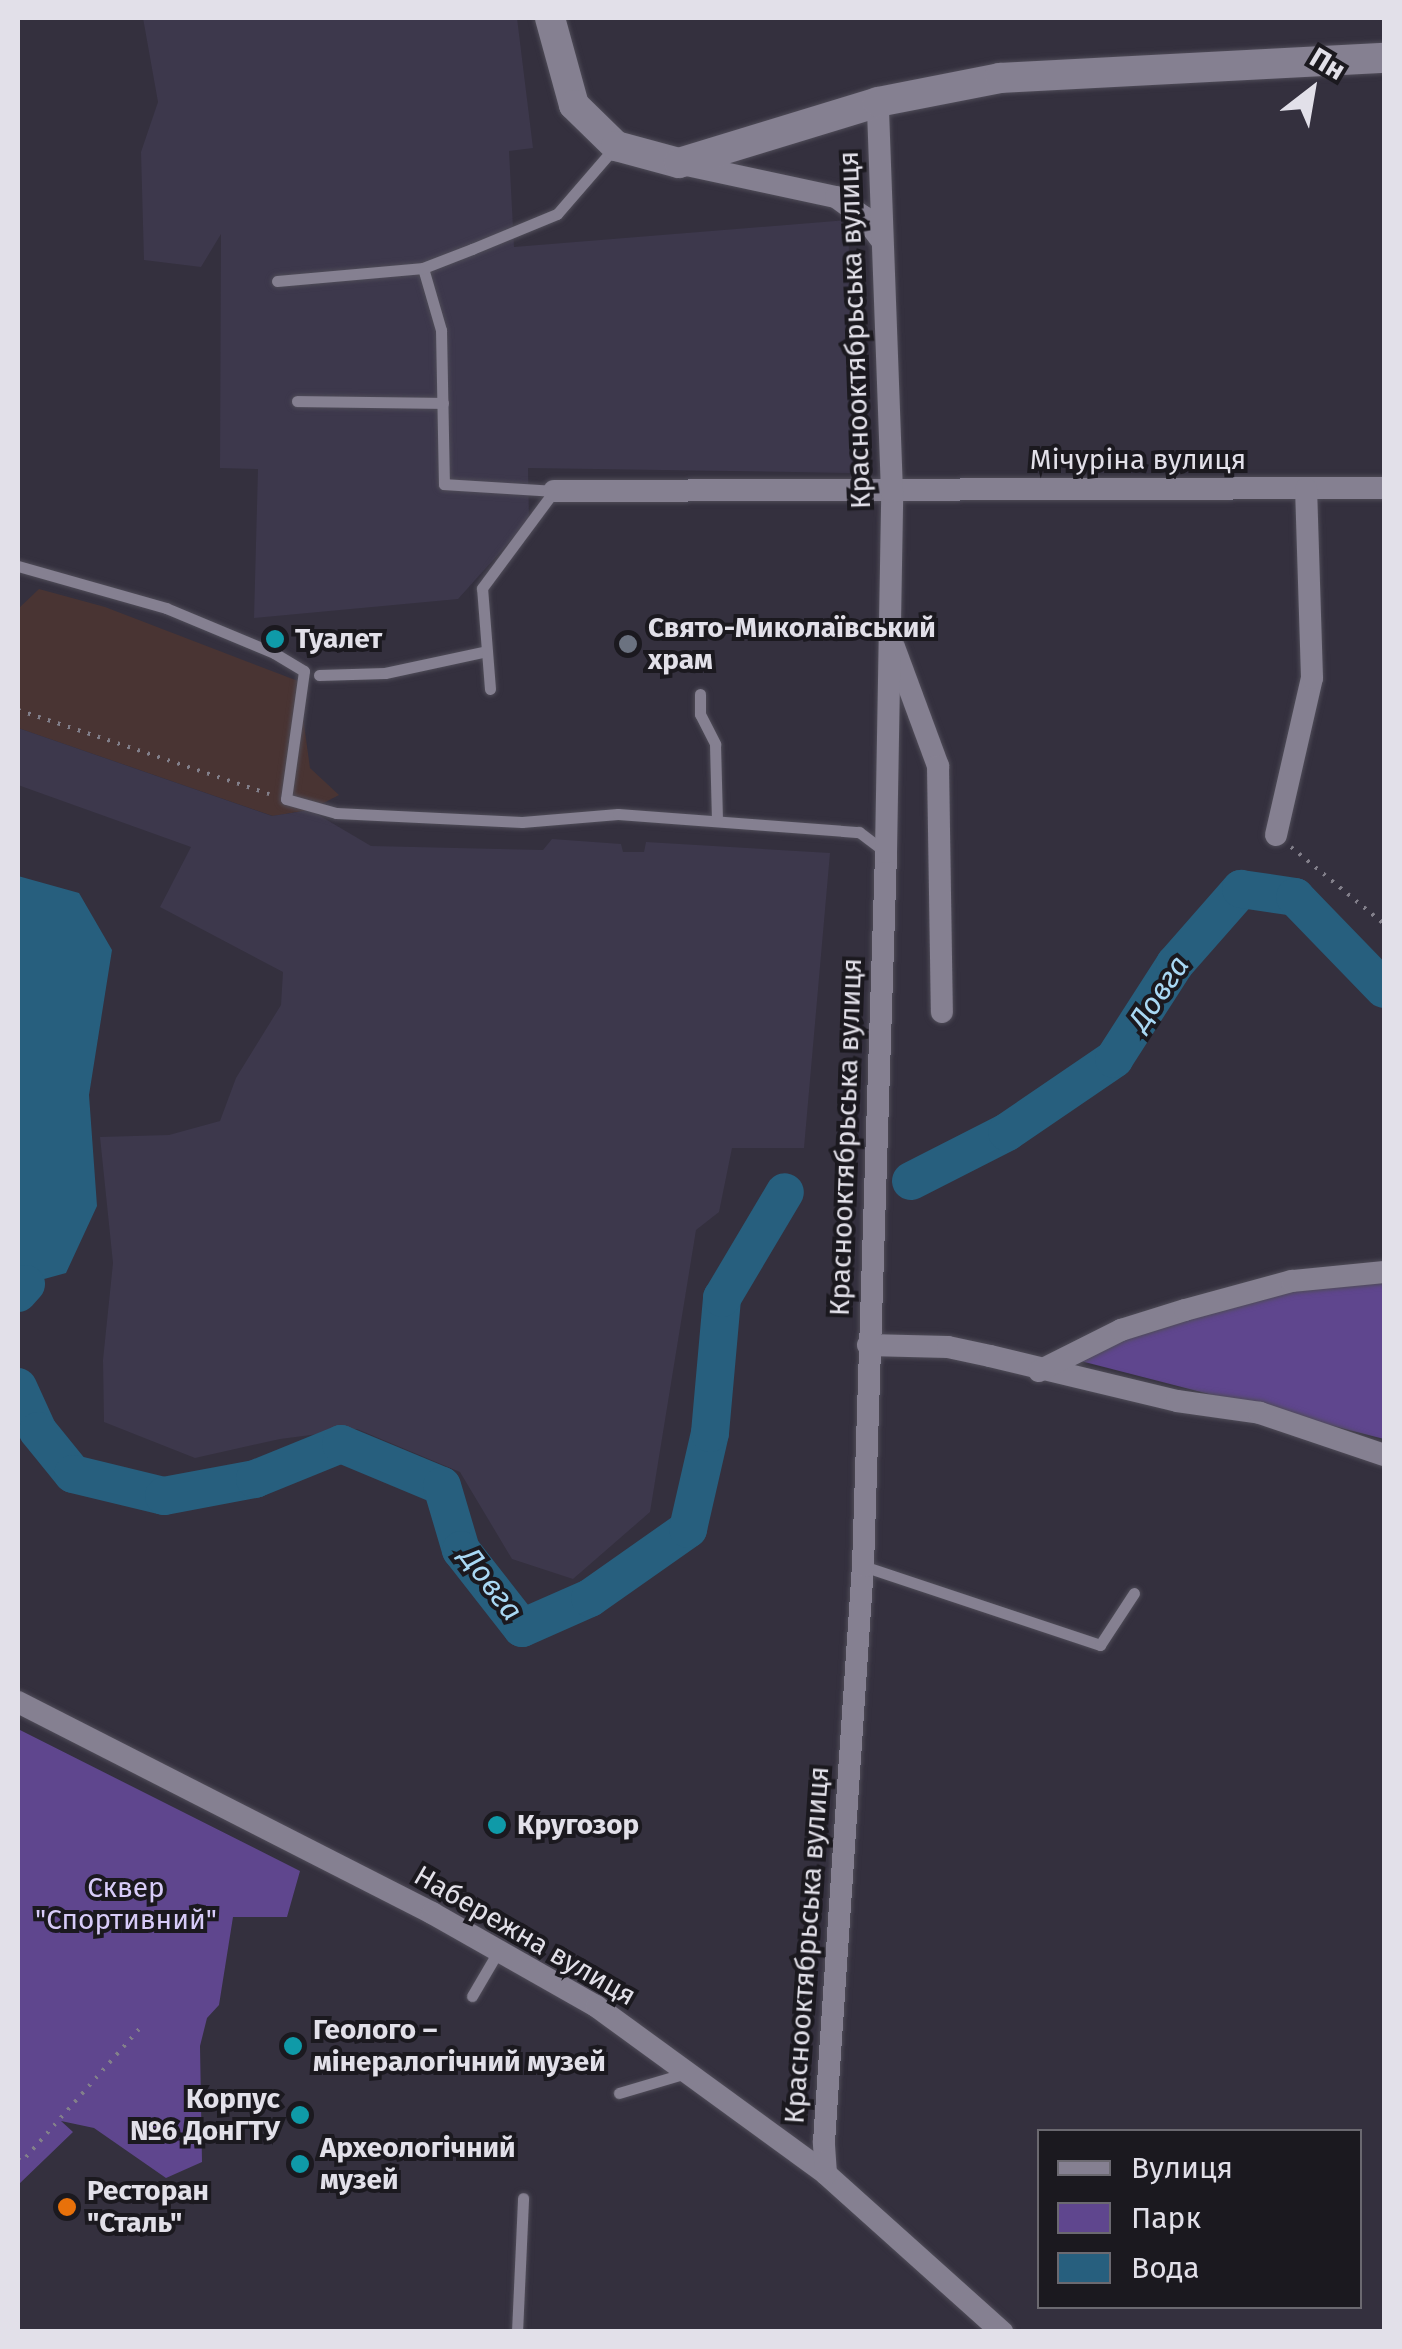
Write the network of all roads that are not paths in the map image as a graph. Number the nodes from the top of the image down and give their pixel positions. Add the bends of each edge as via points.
1 (550, 18) edge
2 (1384, 58) edge
3 (878, 102) junction
4 (616, 146) junction
5 (679, 163) junction
6 (880, 238) junction
7 (423, 268) junction
8 (276, 281) dead end
9 (296, 401) dead end
10 (442, 404) junction
11 (1384, 488) edge
12 (1306, 489) junction
13 (554, 491) junction
14 (892, 492) junction
15 (18, 566) edge
16 (890, 634) junction
17 (487, 651) junction
18 (319, 675) dead end
19 (490, 689) dead end
20 (700, 694) dead end
21 (718, 821) junction
22 (1276, 835) road end
23 (886, 852) junction
24 (942, 1012) dead end
25 (1384, 1272) edge
26 (868, 1345) junction
27 (1039, 1371) junction
28 (1384, 1454) edge
29 (863, 1566) junction
30 (1134, 1593) dead end
31 (18, 1702) edge
32 (499, 1950) junction
33 (472, 1996) dead end
34 (687, 2072) junction
35 (619, 2094) dead end
36 (826, 2174) junction
37 (524, 2198) dead end
38 (518, 2332) edge
39 (1002, 2332) edge

1 - 4 street via 574,105
2 - 3 street via 1000,78
3 - 5 street
3 - 6 street, Краснооктябрьська вулиця
4 - 5 street
4 - 7 lane via 557,214
5 - 6 street via 836,196
6 - 14 street, Краснооктябрьська вулиця
7 - 8 lane
7 - 10 lane via 441,330
9 - 10 lane
10 - 13 lane via 444,484
11 - 12 street, Мічуріна вулиця
12 - 14 street, Мічуріна вулиця
12 - 22 street via 1312,678
13 - 14 street, Мічуріна вулиця
13 - 17 lane via 482,588
14 - 16 street, Краснооктябрьська вулиця
15 - 21 lane via 166,608 304,671 286,799 355,814 522,822 618,814
16 - 23 street, Краснооктябрьська вулиця
16 - 24 street via 938,766
17 - 18 lane via 385,673
17 - 19 lane
20 - 21 lane via 700,714 714,744
21 - 23 lane via 859,832
23 - 26 street, Краснооктябрьська вулиця
25 - 27 street via 1292,1281 1185,1310 1121,1330
26 - 27 street via 948,1347
26 - 29 street, Краснооктябрьська вулиця
27 - 28 street via 1260,1413
29 - 30 lane via 1100,1645
29 - 36 street, Краснооктябрьська вулиця
31 - 32 street, Набережна вулиця
32 - 33 lane
32 - 34 street, Набережна вулиця via 596,2006
34 - 35 lane
34 - 36 street, Набережна вулиця
36 - 39 street, Набережна вулиця
37 - 38 lane

